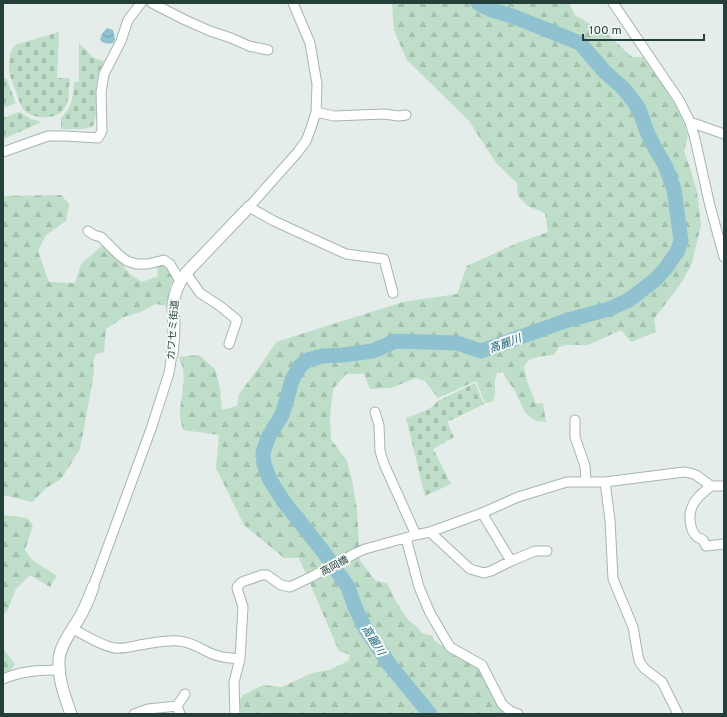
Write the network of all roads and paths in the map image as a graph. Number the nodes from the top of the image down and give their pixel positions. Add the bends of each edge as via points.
1 (141, 3) edge
2 (152, 3) edge
3 (293, 3) edge
4 (613, 3) edge
5 (268, 50) dead end
6 (316, 112) junction
7 (406, 115) dead end
8 (690, 122) junction
9 (724, 134) edge
10 (3, 152) edge
11 (249, 207) junction
12 (88, 231) dead end
13 (724, 257) edge
14 (183, 277) junction
15 (393, 293) dead end
16 (229, 344) dead end
17 (172, 354) joint
18 (375, 412) dead end
19 (575, 420) dead end
20 (586, 481) junction
21 (605, 482) junction
22 (711, 486) junction
23 (724, 486) edge
24 (482, 513) junction
25 (430, 532) junction
26 (416, 535) junction
27 (406, 538) junction
28 (724, 544) edge
29 (546, 551) dead end
30 (511, 561) junction
31 (93, 588) joint
32 (73, 629) junction
33 (240, 659) junction
34 (59, 670) junction
35 (3, 679) edge
36 (185, 694) dead end
37 (178, 710) edge
38 (71, 714) edge
39 (134, 714) edge
40 (235, 714) edge
41 (518, 714) edge
42 (678, 714) edge

1 - 10 street via 128,20 121,41 104,74 101,92 102,131 98,138 48,136
2 - 5 street via 210,31 249,46
3 - 6 street, カワセミ街道 via 310,43 317,84
4 - 8 street via 679,100
6 - 7 street via 334,116
6 - 11 street, カワセミ街道 via 306,141 300,150
8 - 9 street
8 - 13 street
11 - 14 street, カワセミ街道
11 - 15 street via 346,254 384,259
12 - 14 street via 101,237 127,261 148,264 164,260
14 - 16 street via 237,320
14 - 17 street, カワセミ街道 via 174,298
17 - 31 street, カワセミ街道 via 169,373 151,429
18 - 26 street via 384,464
19 - 20 street via 575,437 585,466
20 - 21 street, 高岡橋
20 - 24 street, 高岡橋 via 567,482 529,493
21 - 22 street, 高岡橋 via 684,472 696,475
21 - 42 street via 610,520 612,579 633,627 640,663 662,682
22 - 23 street
22 - 28 street via 696,499 692,507 691,526 694,534 703,540 706,546
24 - 25 street, 高岡橋
24 - 30 street
25 - 26 street, 高岡橋
25 - 30 street via 470,569 478,572 484,573
26 - 27 street, 高岡橋
27 - 33 street, 高岡橋 via 356,553 290,587 281,585 267,575 242,582 237,588 243,606
27 - 41 street via 418,587 450,646 482,665 502,704
29 - 30 street via 535,551
31 - 32 street, カワセミ街道
32 - 33 street via 114,648 179,641 198,646 211,654
32 - 34 street, カワセミ街道 via 60,652
33 - 40 street via 234,682
34 - 35 street via 39,670
34 - 38 street, カワセミ街道
36 - 37 street
37 - 39 street via 148,709

